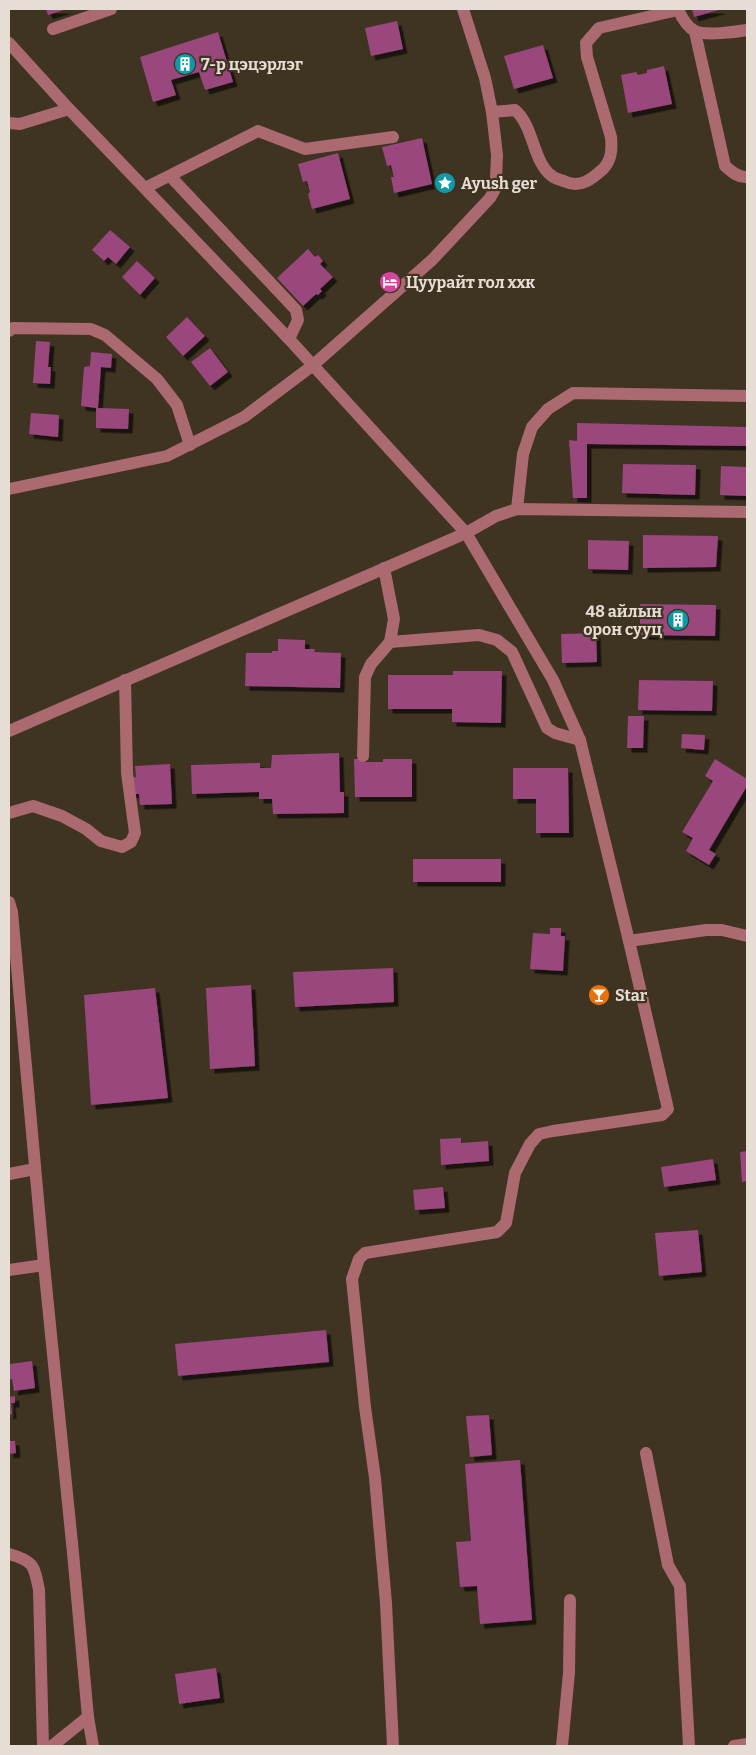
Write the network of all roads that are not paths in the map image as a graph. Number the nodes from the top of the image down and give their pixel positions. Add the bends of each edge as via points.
1 (111, 9) edge
2 (463, 9) edge
3 (678, 10) edge
4 (54, 29) dead end
5 (747, 30) edge
6 (695, 32) junction
7 (9, 43) edge
8 (69, 109) junction
9 (492, 112) junction
10 (9, 122) edge
11 (393, 137) dead end
12 (170, 176) junction
13 (747, 177) edge
14 (145, 188) junction
15 (9, 331) edge
16 (289, 339) junction
17 (312, 366) junction
18 (747, 396) edge
19 (190, 445) junction
20 (9, 489) edge
21 (517, 509) junction
22 (747, 512) edge
23 (466, 533) junction
24 (384, 568) junction
25 (390, 642) junction
26 (125, 680) junction
27 (9, 731) edge
28 (580, 740) junction
29 (363, 756) dead end
30 (9, 813) edge
31 (9, 902) edge
32 (746, 936) edge
33 (629, 941) junction
34 (35, 1169) junction
35 (9, 1174) edge
36 (44, 1265) junction
37 (9, 1270) edge
38 (646, 1453) dead end
39 (9, 1554) edge
40 (570, 1600) dead end
41 (88, 1717) junction
42 (747, 1744) edge
43 (43, 1746) edge
44 (52, 1746) edge
45 (93, 1746) edge
46 (393, 1746) edge
47 (562, 1746) edge
48 (689, 1746) edge
49 (734, 1746) edge

1 - 4 street
2 - 9 street
3 - 6 street
3 - 9 street via 599,28 586,43 613,150 605,167 588,181 574,185 552,177 544,168 522,116 515,110
5 - 6 street
6 - 13 street via 725,166 733,173
7 - 8 street
8 - 10 street via 20,124
8 - 14 street
9 - 17 street via 497,155 495,189 490,198 432,260
11 - 12 street via 305,149 258,131
12 - 14 street
12 - 16 street via 296,310 298,320
14 - 16 street
15 - 19 street via 12,328 91,329 105,335 157,379 177,405
16 - 17 street
17 - 19 street via 244,417
17 - 23 street
18 - 21 street via 573,394 548,408 532,427 523,454
19 - 20 street via 167,456
21 - 22 street
21 - 23 street via 496,516
23 - 24 street
23 - 28 street via 554,680
24 - 25 street via 394,619
24 - 26 street
25 - 28 street via 479,635 497,640 512,652 547,728
25 - 29 street via 371,664 365,677
26 - 27 street
26 - 30 street via 127,773 135,834 131,842 122,847 101,841 62,816 33,806
28 - 33 street
31 - 34 street
32 - 33 street via 706,930
33 - 46 street via 667,1112 539,1134 515,1173 506,1223 497,1232 365,1253 359,1259 352,1279 386,1603
34 - 35 street
34 - 36 street
36 - 37 street
36 - 41 street
38 - 48 street via 668,1565 680,1586
39 - 43 street via 25,1558 35,1570 39,1590
40 - 47 street via 570,1673
41 - 44 street
41 - 45 street
42 - 49 street

